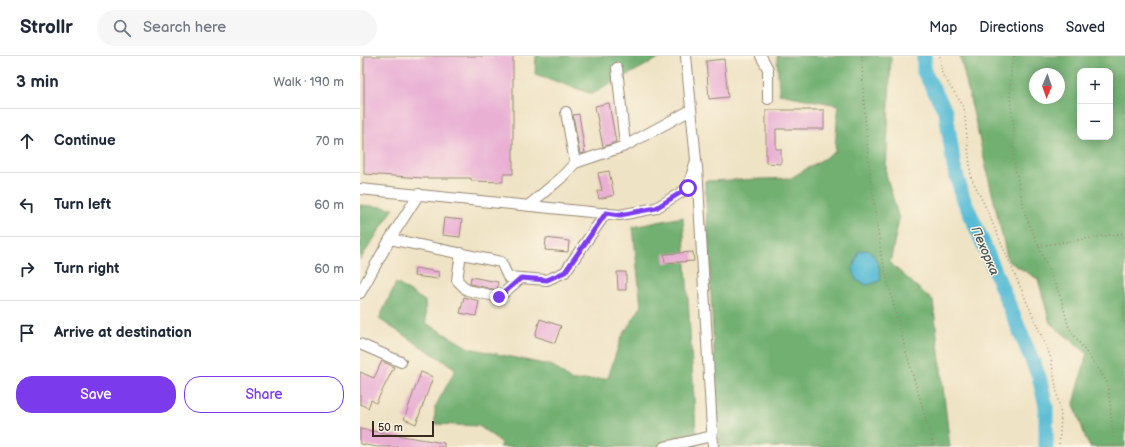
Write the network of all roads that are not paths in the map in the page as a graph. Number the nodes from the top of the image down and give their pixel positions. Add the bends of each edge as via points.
1 (686, 56) edge
2 (761, 56) edge
3 (617, 68) dead end
4 (768, 99) dead end
5 (691, 110) junction
6 (566, 112) dead end
7 (625, 146) junction
8 (696, 160) junction
9 (575, 163) junction
10 (360, 189) edge
11 (419, 194) junction
12 (529, 205) junction
13 (606, 213) junction
14 (390, 239) junction
15 (461, 253) junction
16 (521, 278) junction
17 (360, 293) edge
18 (360, 344) edge
19 (401, 362) dead end
20 (712, 436) junction
21 (664, 447) edge
22 (713, 447) edge

1 - 5 street
2 - 4 street via 768,69
3 - 7 street
5 - 7 street
5 - 8 street
6 - 9 street
7 - 9 street
8 - 13 street via 688,188 656,208 620,215
8 - 20 street
9 - 12 street
10 - 11 street
11 - 12 street
11 - 14 street
12 - 13 street
13 - 16 street via 565,272 547,280
14 - 15 street
14 - 17 street
15 - 16 street via 501,262 508,277
15 - 16 street via 457,280 467,290 499,297
18 - 19 street
20 - 21 street
20 - 22 street

